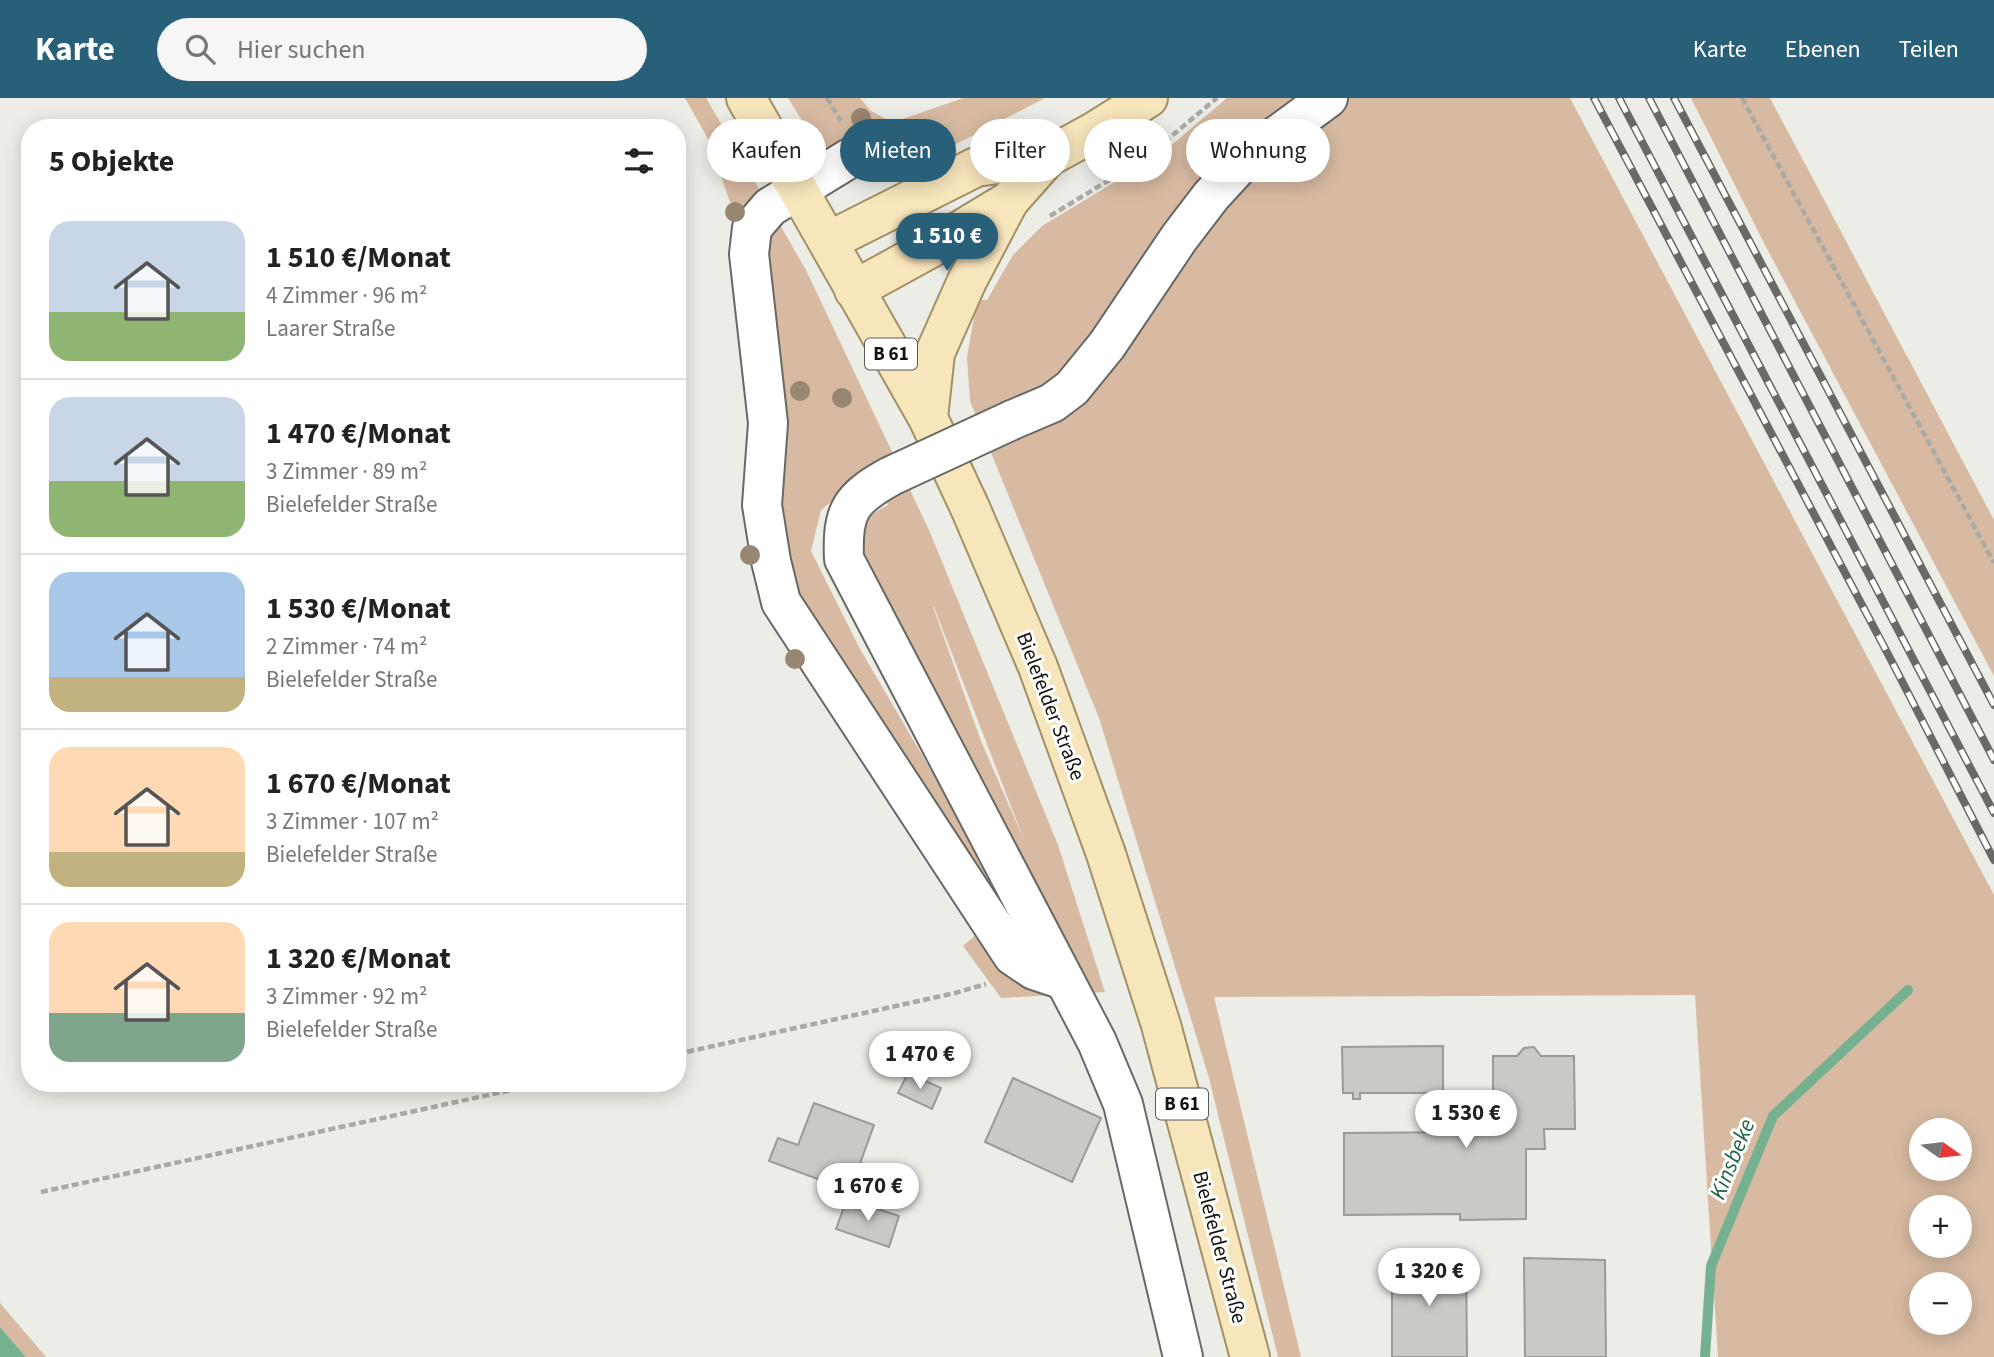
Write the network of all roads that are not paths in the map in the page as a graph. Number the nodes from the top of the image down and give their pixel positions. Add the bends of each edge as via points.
1 (746, 98) edge
2 (1148, 98) edge
3 (1328, 98) edge
4 (1070, 145) edge
5 (840, 164) edge
6 (970, 170) edge
7 (1026, 182) edge
8 (799, 190) junction
9 (1009, 201) junction
10 (829, 241) junction
11 (854, 290) junction
12 (928, 418) junction
13 (1049, 975) junction
14 (1183, 1357) edge
15 (1250, 1357) edge

1 - 8 main road, Bielefelder Straße / B 61
2 - 4 main road
3 - 13 lane, bridge via 1245,159 1211,196 1072,388 1052,402 869,488 853,502 843,529 844,559
5 - 8 lane
6 - 10 main road
7 - 9 main road
8 - 10 main road, Bielefelder Straße / B 61
8 - 13 lane via 771,207 752,228 749,254 768,423 762,505 781,602 1013,956
9 - 11 main road
9 - 12 main road, B 61 via 935,353
10 - 11 main road, Bielefelder Straße / B 61
11 - 12 main road, Bielefelder Straße / B 61
12 - 15 main road, Bielefelder Straße / B 61 via 1038,667 1105,854 1161,1025
13 - 14 lane via 1097,1042 1123,1104

